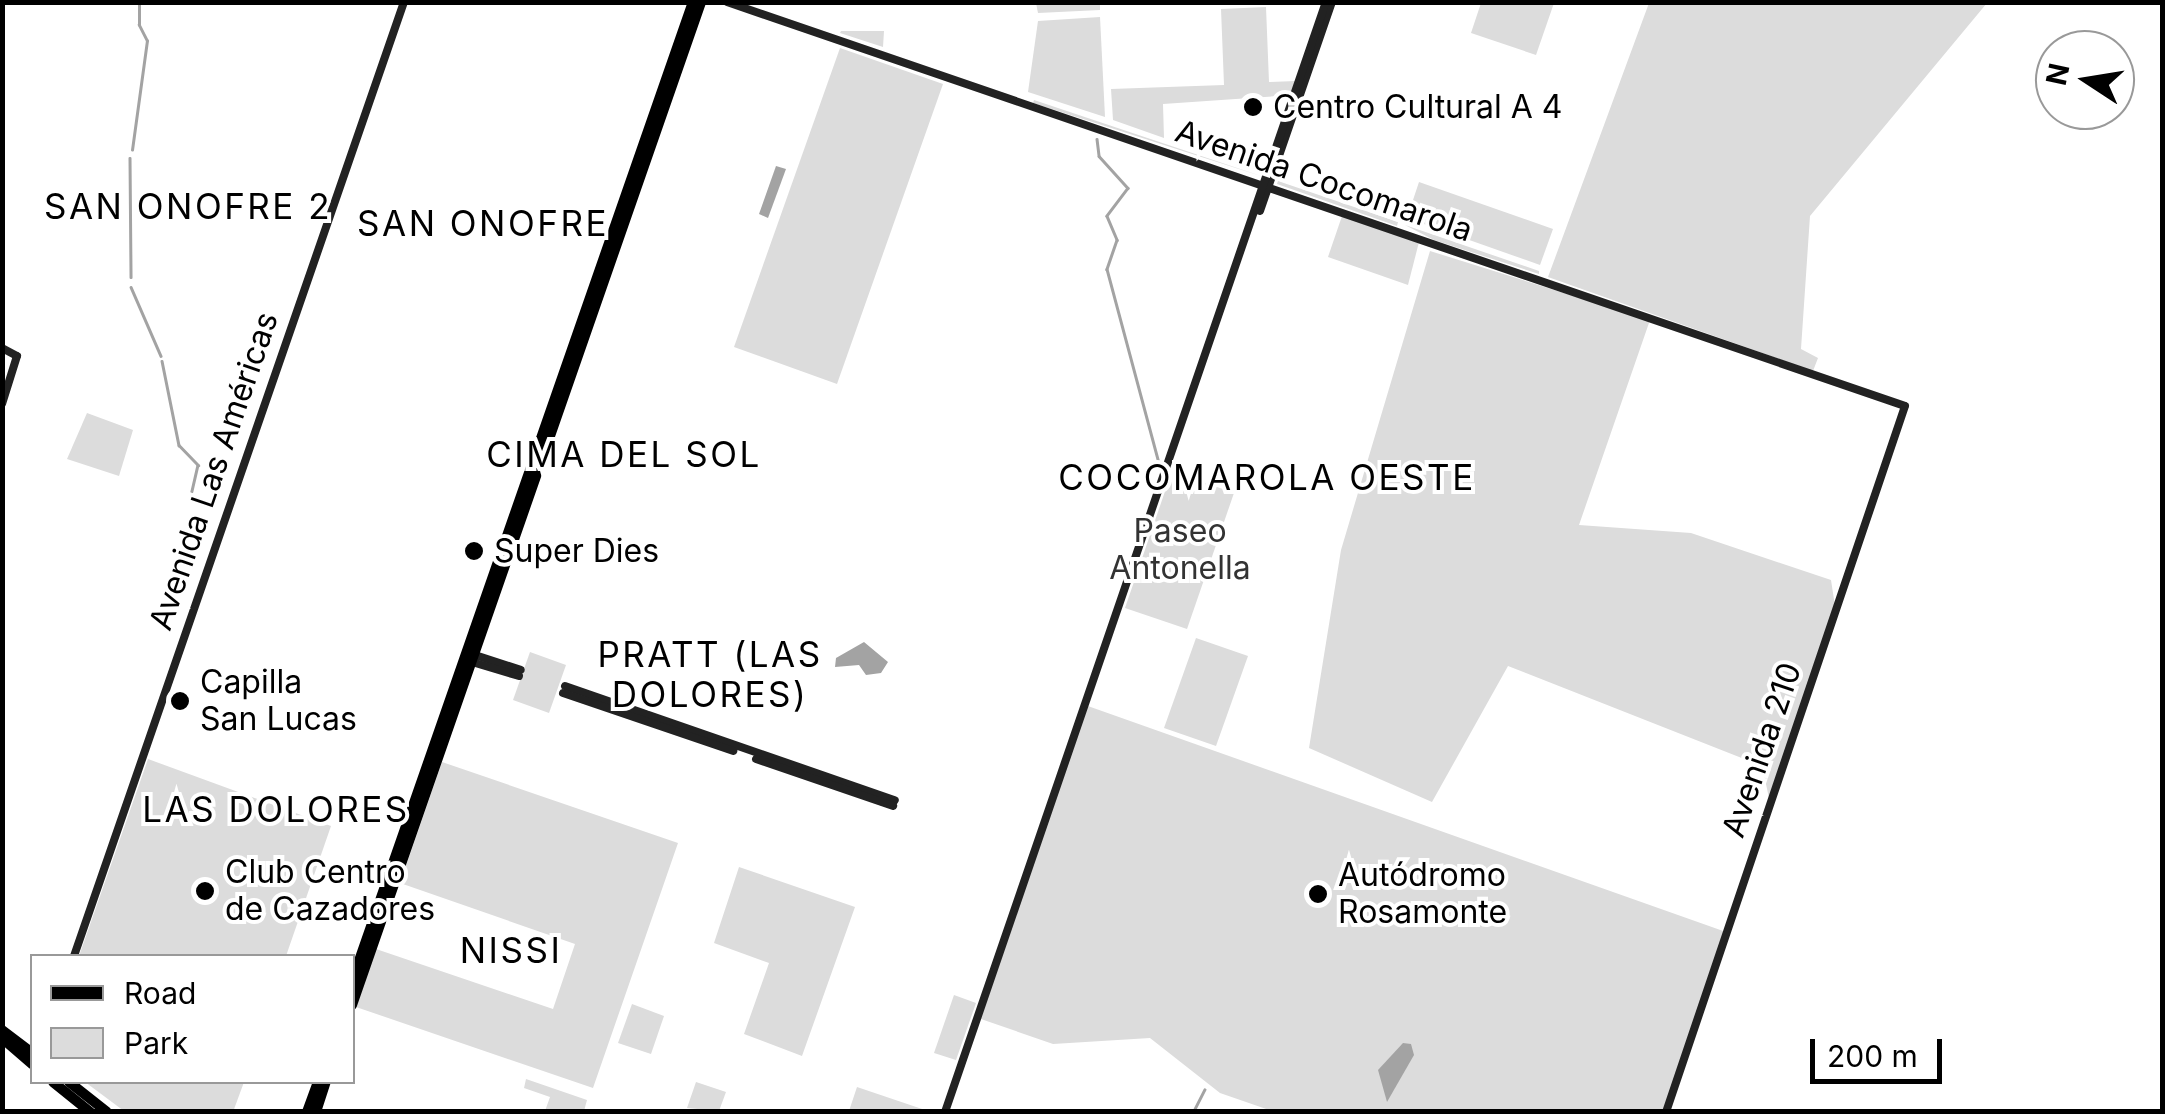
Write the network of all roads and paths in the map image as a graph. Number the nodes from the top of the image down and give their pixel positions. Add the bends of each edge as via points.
1 (404, 2) edge
2 (693, 2) edge
3 (701, 2) edge
4 (727, 2) edge
5 (1329, 2) edge
6 (1266, 187) junction
7 (2, 348) edge
8 (2, 360) edge
9 (16, 361) junction
10 (2, 404) edge
11 (1905, 406) joint
12 (473, 658) junction
13 (520, 673) dead end
14 (564, 690) dead end
15 (894, 803) dead end
16 (75, 954) edge
17 (355, 972) edge
18 (355, 997) edge
19 (2, 1030) edge
20 (2, 1038) edge
21 (30, 1051) edge
22 (30, 1062) edge
23 (55, 1084) edge
24 (72, 1084) edge
25 (317, 1084) edge
26 (325, 1084) edge
27 (90, 1112) edge
28 (107, 1112) edge
29 (307, 1112) edge
30 (316, 1112) edge
31 (945, 1112) edge
32 (1666, 1112) edge

1 - 16 main road, Avenida Las Américas
2 - 17 main road
3 - 12 main road
4 - 6 main road, Avenida Cocomarola
5 - 6 main road
6 - 11 main road, Avenida Cocomarola
6 - 31 main road
7 - 9 main road
8 - 9 main road
9 - 10 main road
11 - 32 main road, Avenida 210
12 - 13 main road
12 - 18 main road
14 - 15 main road
19 - 21 main road
20 - 22 main road
23 - 27 main road
24 - 28 main road
25 - 29 main road
26 - 30 main road

